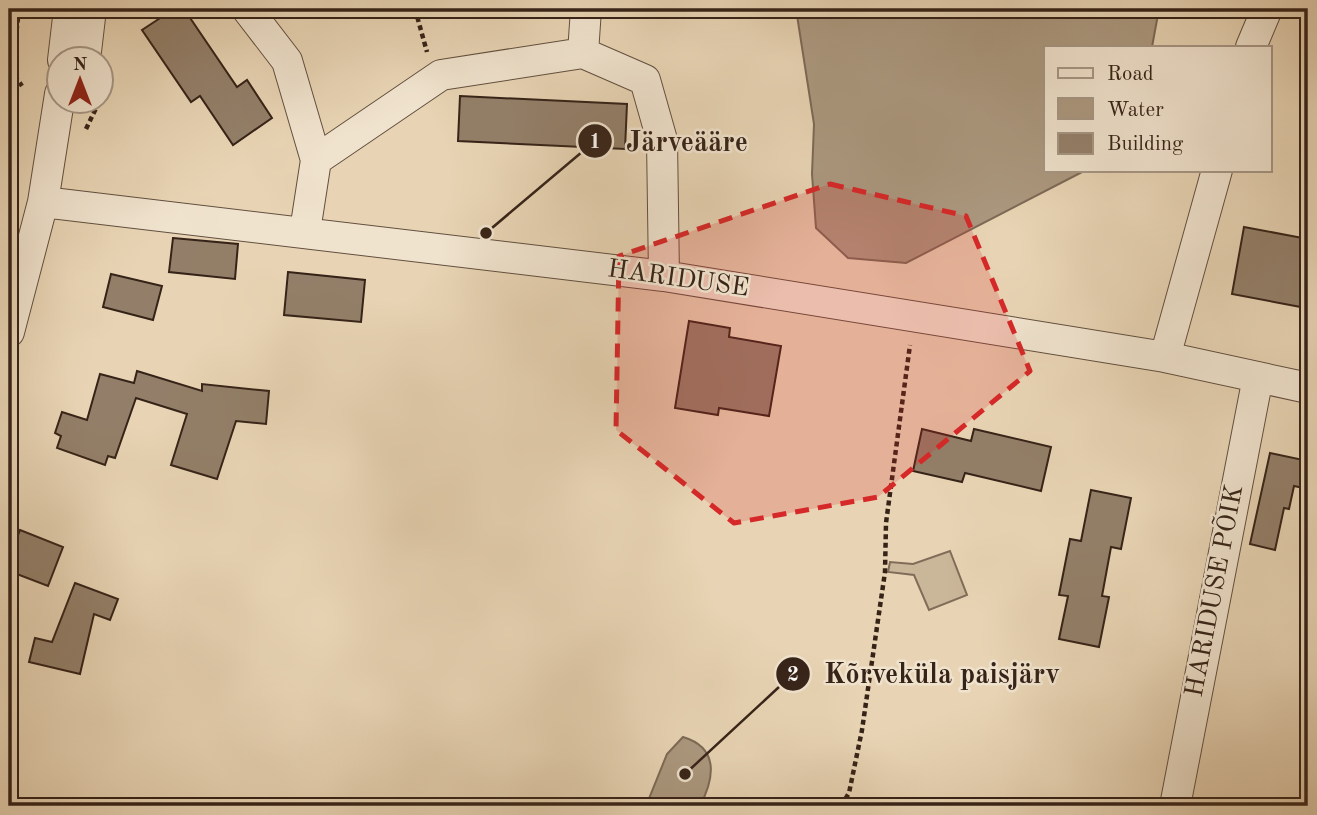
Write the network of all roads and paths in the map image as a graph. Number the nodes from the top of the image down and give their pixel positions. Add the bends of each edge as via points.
1 (19, 9) edge
2 (69, 9) edge
3 (90, 9) edge
4 (247, 9) edge
5 (415, 9) edge
6 (586, 9) edge
7 (1267, 9) edge
8 (65, 46) edge
9 (86, 46) edge
10 (1251, 46) edge
11 (583, 53) junction
12 (435, 79) junction
13 (22, 86) dead end
14 (59, 116) edge
15 (316, 160) junction
16 (1216, 172) edge
17 (43, 201) junction
18 (305, 231) junction
19 (34, 236) junction
20 (9, 261) edge
21 (664, 276) junction
22 (914, 316) junction
23 (9, 331) edge
24 (1165, 357) junction
25 (1258, 377) junction
26 (1308, 388) edge
27 (841, 806) edge
28 (1175, 806) edge

1 - 13 path via 12,72
2 - 8 street
3 - 9 street
4 - 15 street via 287,61
5 - 12 path
6 - 11 street
7 - 10 street
11 - 12 street
11 - 21 street via 645,80 662,140
12 - 15 street
14 - 17 street
15 - 18 street
16 - 24 street
17 - 18 street, HARIDUSE
17 - 19 street
18 - 21 street, HARIDUSE
19 - 20 street
19 - 23 street
21 - 22 street, HARIDUSE
22 - 24 street, HARIDUSE
22 - 27 path via 862,730 849,793
24 - 25 street, HARIDUSE
25 - 26 street, HARIDUSE
25 - 28 street, HARIDUSE PÕIK

